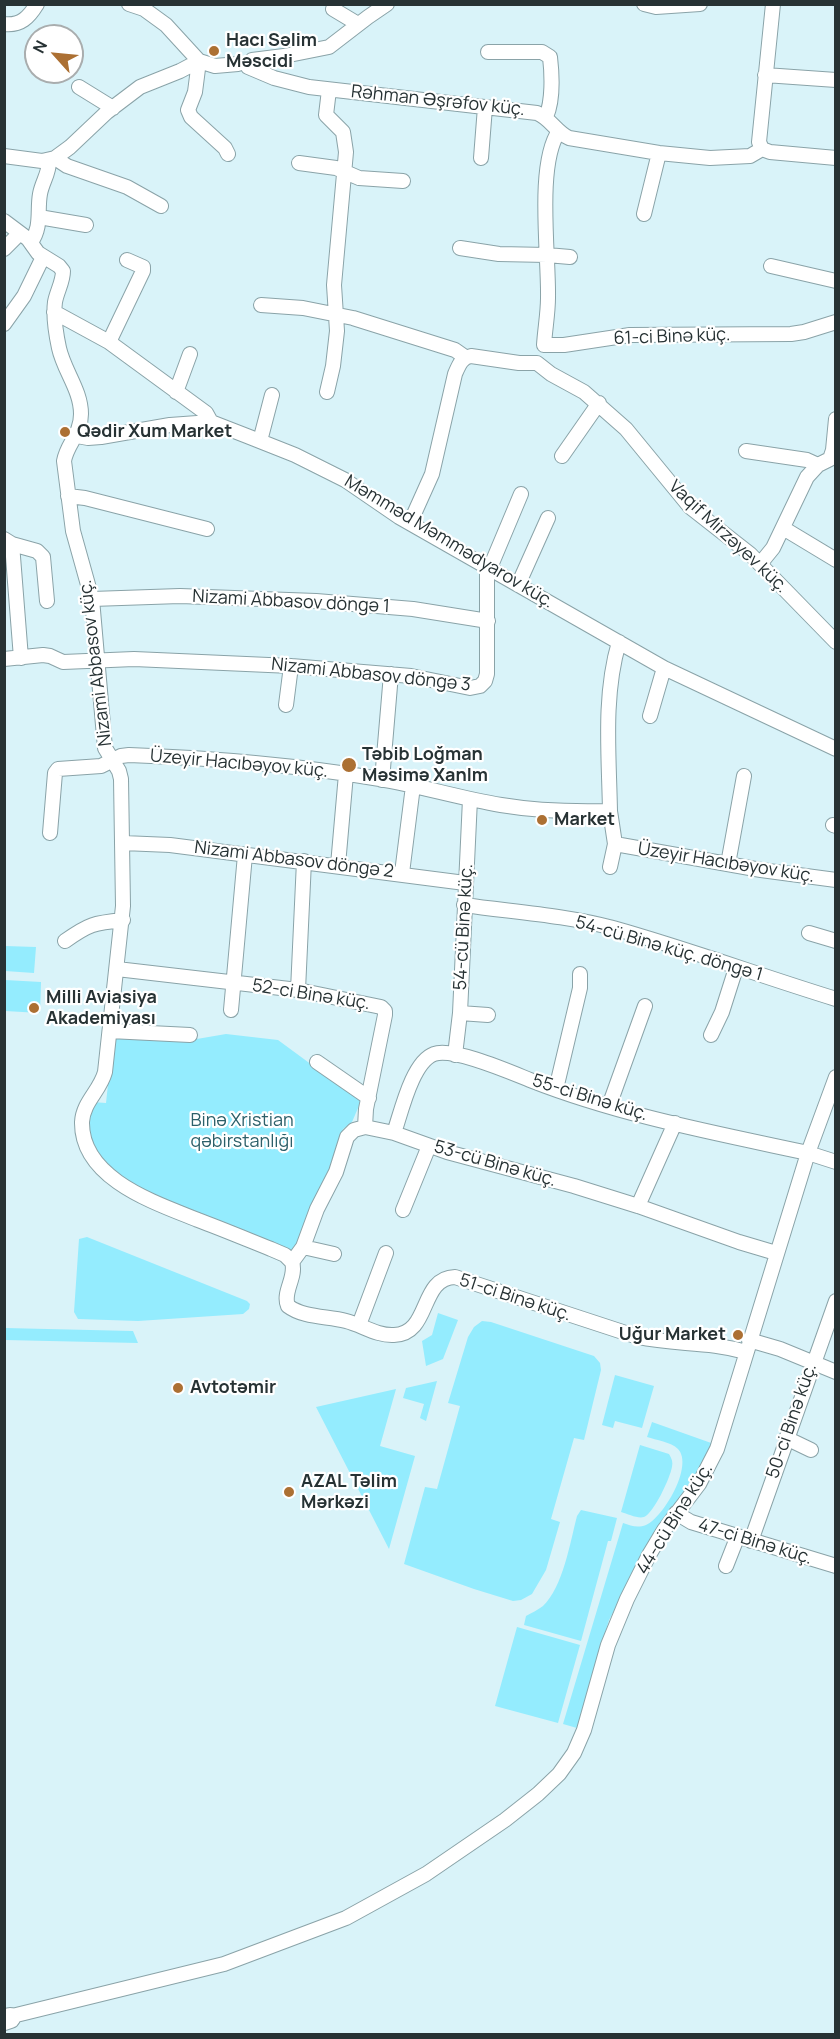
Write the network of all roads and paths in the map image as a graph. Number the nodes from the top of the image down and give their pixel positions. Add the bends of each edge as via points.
1 (37, 4) edge
2 (129, 4) edge
3 (644, 4) edge
4 (700, 4) edge
5 (774, 4) edge
6 (385, 5) edge
7 (145, 7) edge
8 (333, 9) dead end
9 (4, 24) edge
10 (358, 24) junction
11 (488, 51) dead end
12 (199, 61) junction
13 (246, 64) junction
14 (765, 75) junction
15 (836, 80) edge
16 (79, 87) dead end
17 (329, 90) junction
18 (485, 107) junction
19 (112, 108) junction
20 (546, 117) junction
21 (559, 131) junction
22 (762, 149) junction
23 (658, 153) junction
24 (228, 154) dead end
25 (4, 156) edge
26 (481, 158) dead end
27 (836, 158) edge
28 (52, 159) junction
29 (299, 163) dead end
30 (344, 172) junction
31 (403, 181) dead end
32 (161, 206) dead end
33 (644, 214) dead end
34 (39, 217) junction
35 (4, 221) edge
36 (86, 225) dead end
37 (20, 233) junction
38 (32, 242) junction
39 (460, 248) dead end
40 (4, 249) edge
41 (547, 255) junction
42 (43, 257) junction
43 (570, 257) dead end
44 (127, 260) dead end
45 (771, 266) dead end
46 (836, 281) edge
47 (261, 305) dead end
48 (54, 312) junction
49 (337, 316) junction
50 (836, 322) edge
51 (4, 324) edge
52 (109, 342) junction
53 (544, 345) junction
54 (190, 354) dead end
55 (465, 357) junction
56 (537, 363) junction
57 (176, 392) junction
58 (327, 392) dead end
59 (272, 395) dead end
60 (599, 404) junction
61 (836, 419) edge
62 (211, 422) junction
63 (77, 436) junction
64 (260, 441) junction
65 (746, 451) dead end
66 (562, 456) dead end
67 (818, 465) junction
68 (521, 494) dead end
69 (68, 496) junction
70 (548, 518) dead end
71 (410, 523) junction
72 (783, 528) junction
73 (207, 529) dead end
74 (8, 542) edge
75 (836, 560) edge
76 (760, 564) junction
77 (489, 569) junction
78 (518, 585) junction
79 (92, 599) junction
80 (47, 601) dead end
81 (488, 621) junction
82 (619, 642) junction
83 (836, 642) edge
84 (21, 658) junction
85 (4, 660) edge
86 (98, 661) junction
87 (291, 666) junction
88 (664, 668) junction
89 (391, 674) junction
90 (286, 705) dead end
91 (650, 716) dead end
92 (836, 749) edge
93 (112, 761) junction
94 (346, 774) junction
95 (744, 776) dead end
96 (382, 780) junction
97 (413, 786) junction
98 (470, 799) junction
99 (610, 811) junction
100 (50, 832) dead end
101 (123, 843) junction
102 (615, 844) junction
103 (245, 855) junction
104 (304, 861) junction
105 (728, 864) junction
106 (338, 865) junction
107 (610, 867) dead end
108 (402, 873) junction
109 (836, 880) edge
110 (465, 883) junction
111 (464, 905) junction
112 (123, 920) junction
113 (810, 933) dead end
114 (64, 941) dead end
115 (836, 941) edge
116 (736, 968) junction
117 (117, 969) junction
118 (580, 974) dead end
119 (235, 983) junction
120 (298, 990) junction
121 (836, 999) edge
122 (645, 1006) dead end
123 (231, 1010) dead end
124 (460, 1013) junction
125 (488, 1015) dead end
126 (110, 1031) junction
127 (190, 1035) dead end
128 (711, 1035) dead end
129 (456, 1055) junction
130 (317, 1062) dead end
131 (836, 1077) edge
132 (556, 1089) junction
133 (369, 1098) junction
134 (609, 1106) junction
135 (675, 1123) junction
136 (365, 1127) junction
137 (394, 1133) junction
138 (429, 1146) junction
139 (808, 1153) junction
140 (836, 1162) edge
141 (638, 1206) junction
142 (403, 1210) dead end
143 (303, 1247) junction
144 (386, 1252) dead end
145 (776, 1253) junction
146 (334, 1254) dead end
147 (292, 1262) junction
148 (836, 1301) edge
149 (359, 1325) junction
150 (747, 1346) junction
151 (813, 1362) junction
152 (836, 1372) edge
153 (786, 1438) junction
154 (811, 1450) dead end
155 (676, 1513) junction
156 (744, 1539) junction
157 (726, 1566) dead end
158 (836, 1566) edge
159 (6, 2019) edge

1 - 9 street via 17,25
2 - 7 street
3 - 4 street
5 - 14 street
6 - 10 street
7 - 12 street
8 - 10 street
10 - 13 street via 325,48
11 - 20 street via 542,52 550,57
12 - 13 street, Rəhman Əşrəfov küç. via 215,66
12 - 19 street via 140,87
12 - 24 street via 189,113
13 - 17 street, Rəhman Əşrəfov küç. via 289,83
14 - 15 street
14 - 22 street via 759,142
16 - 19 street
17 - 18 street, Rəhman Əşrəfov küç.
17 - 30 street via 326,115 343,132
18 - 20 street, Rəhman Əşrəfov küç. via 531,111
18 - 26 street
19 - 28 street
20 - 21 street, Rəhman Əşrəfov küç.
21 - 23 street, Rəhman Əşrəfov küç. via 573,139
21 - 41 street via 548,158
22 - 23 street, Rəhman Əşrəfov küç. via 750,156 728,158
22 - 27 street
23 - 33 street
25 - 28 street
28 - 32 street via 127,187
28 - 34 street via 39,196
29 - 30 street
30 - 31 street via 359,178
30 - 49 street via 335,272
34 - 36 street
34 - 38 street
35 - 37 street, Nizami Abbasov küç.
37 - 38 street, Nizami Abbasov küç.
37 - 40 street
38 - 42 street, Nizami Abbasov küç.
39 - 41 street
41 - 43 street
41 - 53 street
42 - 48 street, Nizami Abbasov küç. via 63,271
42 - 51 street via 28,290
44 - 52 street via 143,267 143,271
45 - 46 street
47 - 49 street via 303,308
48 - 52 street
48 - 63 street, Nizami Abbasov küç. via 61,358 78,394 81,411
49 - 55 street via 406,333
49 - 58 street
50 - 53 street, 61-ci Binə küç. via 791,334 630,335
52 - 57 street
53 - 56 street
54 - 57 street
55 - 56 street
55 - 71 street via 455,374 432,474
56 - 60 street, Vaqif Mirzəyev küç.
57 - 62 street via 206,413
59 - 64 street
60 - 66 street
60 - 76 street, Vaqif Mirzəyev küç. via 626,429 690,507
61 - 67 street via 831,456
62 - 63 street, Məmməd Məmmədyarov küç. via 170,424 101,437
62 - 64 street, Məmməd Məmmədyarov küç.
63 - 69 street, Nizami Abbasov küç. via 64,461
64 - 71 street, Məmməd Məmmədyarov küç. via 345,480
65 - 67 street
67 - 72 street via 807,477
68 - 77 street, Nizami Abbasov döngə 3
69 - 73 street
69 - 79 street, Nizami Abbasov küç. via 75,541
70 - 78 street
71 - 77 street, Məmməd Məmmədyarov küç.
72 - 75 street
72 - 76 street
74 - 80 street via 37,551 43,557
74 - 84 street
76 - 83 street, Vaqif Mirzəyev küç.
77 - 78 street, Məmməd Məmmədyarov küç.
77 - 81 street, Nizami Abbasov döngə 3
78 - 82 street, Məmməd Məmmədyarov küç.
79 - 81 street, Nizami Abbasov döngə 1 via 180,596 316,601 413,609
79 - 86 street, Nizami Abbasov küç.
81 - 89 street, Nizami Abbasov döngə 3 via 487,674 480,686 470,688
82 - 88 street, Məmməd Məmmədyarov küç.
82 - 99 street via 610,699
84 - 85 street, Nizami Abbasov döngə 3
84 - 86 street, Nizami Abbasov döngə 3 via 43,655 63,662
86 - 87 street, Nizami Abbasov döngə 3
86 - 93 street, Nizami Abbasov küç. via 105,748
87 - 89 street, Nizami Abbasov döngə 3
87 - 90 street
88 - 91 street
88 - 92 street, Məmməd Məmmədyarov küç.
89 - 96 street
93 - 94 street, Üzeyir Hacıbəyov küç. via 129,755 205,757
93 - 100 street, Üzeyir Hacıbəyov küç. via 101,766 58,769
93 - 101 street, Nizami Abbasov küç. via 121,779
94 - 96 street, Üzeyir Hacıbəyov küç.
94 - 106 street
95 - 105 street
96 - 97 street, Üzeyir Hacıbəyov küç.
97 - 98 street, Üzeyir Hacıbəyov küç.
97 - 108 street
98 - 99 street, Üzeyir Hacıbəyov küç. via 559,812
98 - 110 street, 54-cü Binə küç.
99 - 102 street, Üzeyir Hacıbəyov küç.
101 - 103 street, Nizami Abbasov döngə 2
101 - 112 street, Nizami Abbasov küç.
102 - 105 street, Üzeyir Hacıbəyov küç.
102 - 107 street
103 - 104 street, Nizami Abbasov döngə 2
103 - 119 street
104 - 106 street, Nizami Abbasov döngə 2
104 - 120 street
105 - 109 street, Üzeyir Hacıbəyov küç.
106 - 108 street, Nizami Abbasov döngə 2
108 - 110 street, Nizami Abbasov döngə 2
110 - 111 street, 54-cü Binə küç.
111 - 116 street, 54-cü Binə küç. döngə 1 via 611,928
111 - 124 street, 54-cü Binə küç.
112 - 114 street via 94,923
112 - 117 street, Nizami Abbasov küç.
113 - 115 street
116 - 121 street, 54-cü Binə küç. döngə 1
116 - 128 street
117 - 119 street, 52-ci Binə küç.
117 - 126 street, Nizami Abbasov küç.
118 - 132 street
119 - 120 street, 52-ci Binə küç.
119 - 123 street
120 - 133 street, 52-ci Binə küç. via 383,1009
122 - 134 street
124 - 125 street
124 - 129 street, 54-cü Binə küç.
126 - 127 street
126 - 147 street, Nizami Abbasov küç. via 104,1078 83,1115 83,1131 97,1162 132,1192 271,1249
129 - 132 street, 55-ci Binə küç.
129 - 137 street, 55-ci Binə küç. via 434,1054 420,1066
130 - 133 street
131 - 139 street, 44-cü Binə küç.
132 - 134 street, 55-ci Binə küç.
133 - 136 street, 52-ci Binə küç.
134 - 135 street, 55-ci Binə küç.
135 - 139 street, 55-ci Binə küç.
135 - 141 street
136 - 137 street, 53-cü Binə küç.
136 - 143 street via 346,1137 336,1172
137 - 138 street, 53-cü Binə küç.
138 - 141 street, 53-cü Binə küç.
138 - 142 street
139 - 140 street, 55-ci Binə küç.
139 - 145 street, 44-cü Binə küç.
141 - 145 street, 53-cü Binə küç.
143 - 146 street
143 - 147 street
144 - 149 street
145 - 150 street, 44-cü Binə küç.
147 - 149 street, 51-ci Binə küç. via 288,1306 302,1313
148 - 151 street, 50-ci Binə küç.
149 - 150 street, 51-ci Binə küç. via 385,1335 410,1331 437,1284 455,1277 638,1336
150 - 151 street
150 - 155 street, 44-cü Binə küç. via 712,1460
151 - 152 street
151 - 153 street, 50-ci Binə küç.
153 - 154 street
153 - 156 street, 50-ci Binə küç.
155 - 156 street, 47-ci Binə küç. via 691,1522
155 - 159 street, 44-cü Binə küç. via 619,1616 574,1753 551,1783 505,1820 426,1874 346,1918 224,1964
156 - 157 street, 50-ci Binə küç.
156 - 158 street, 47-ci Binə küç.

